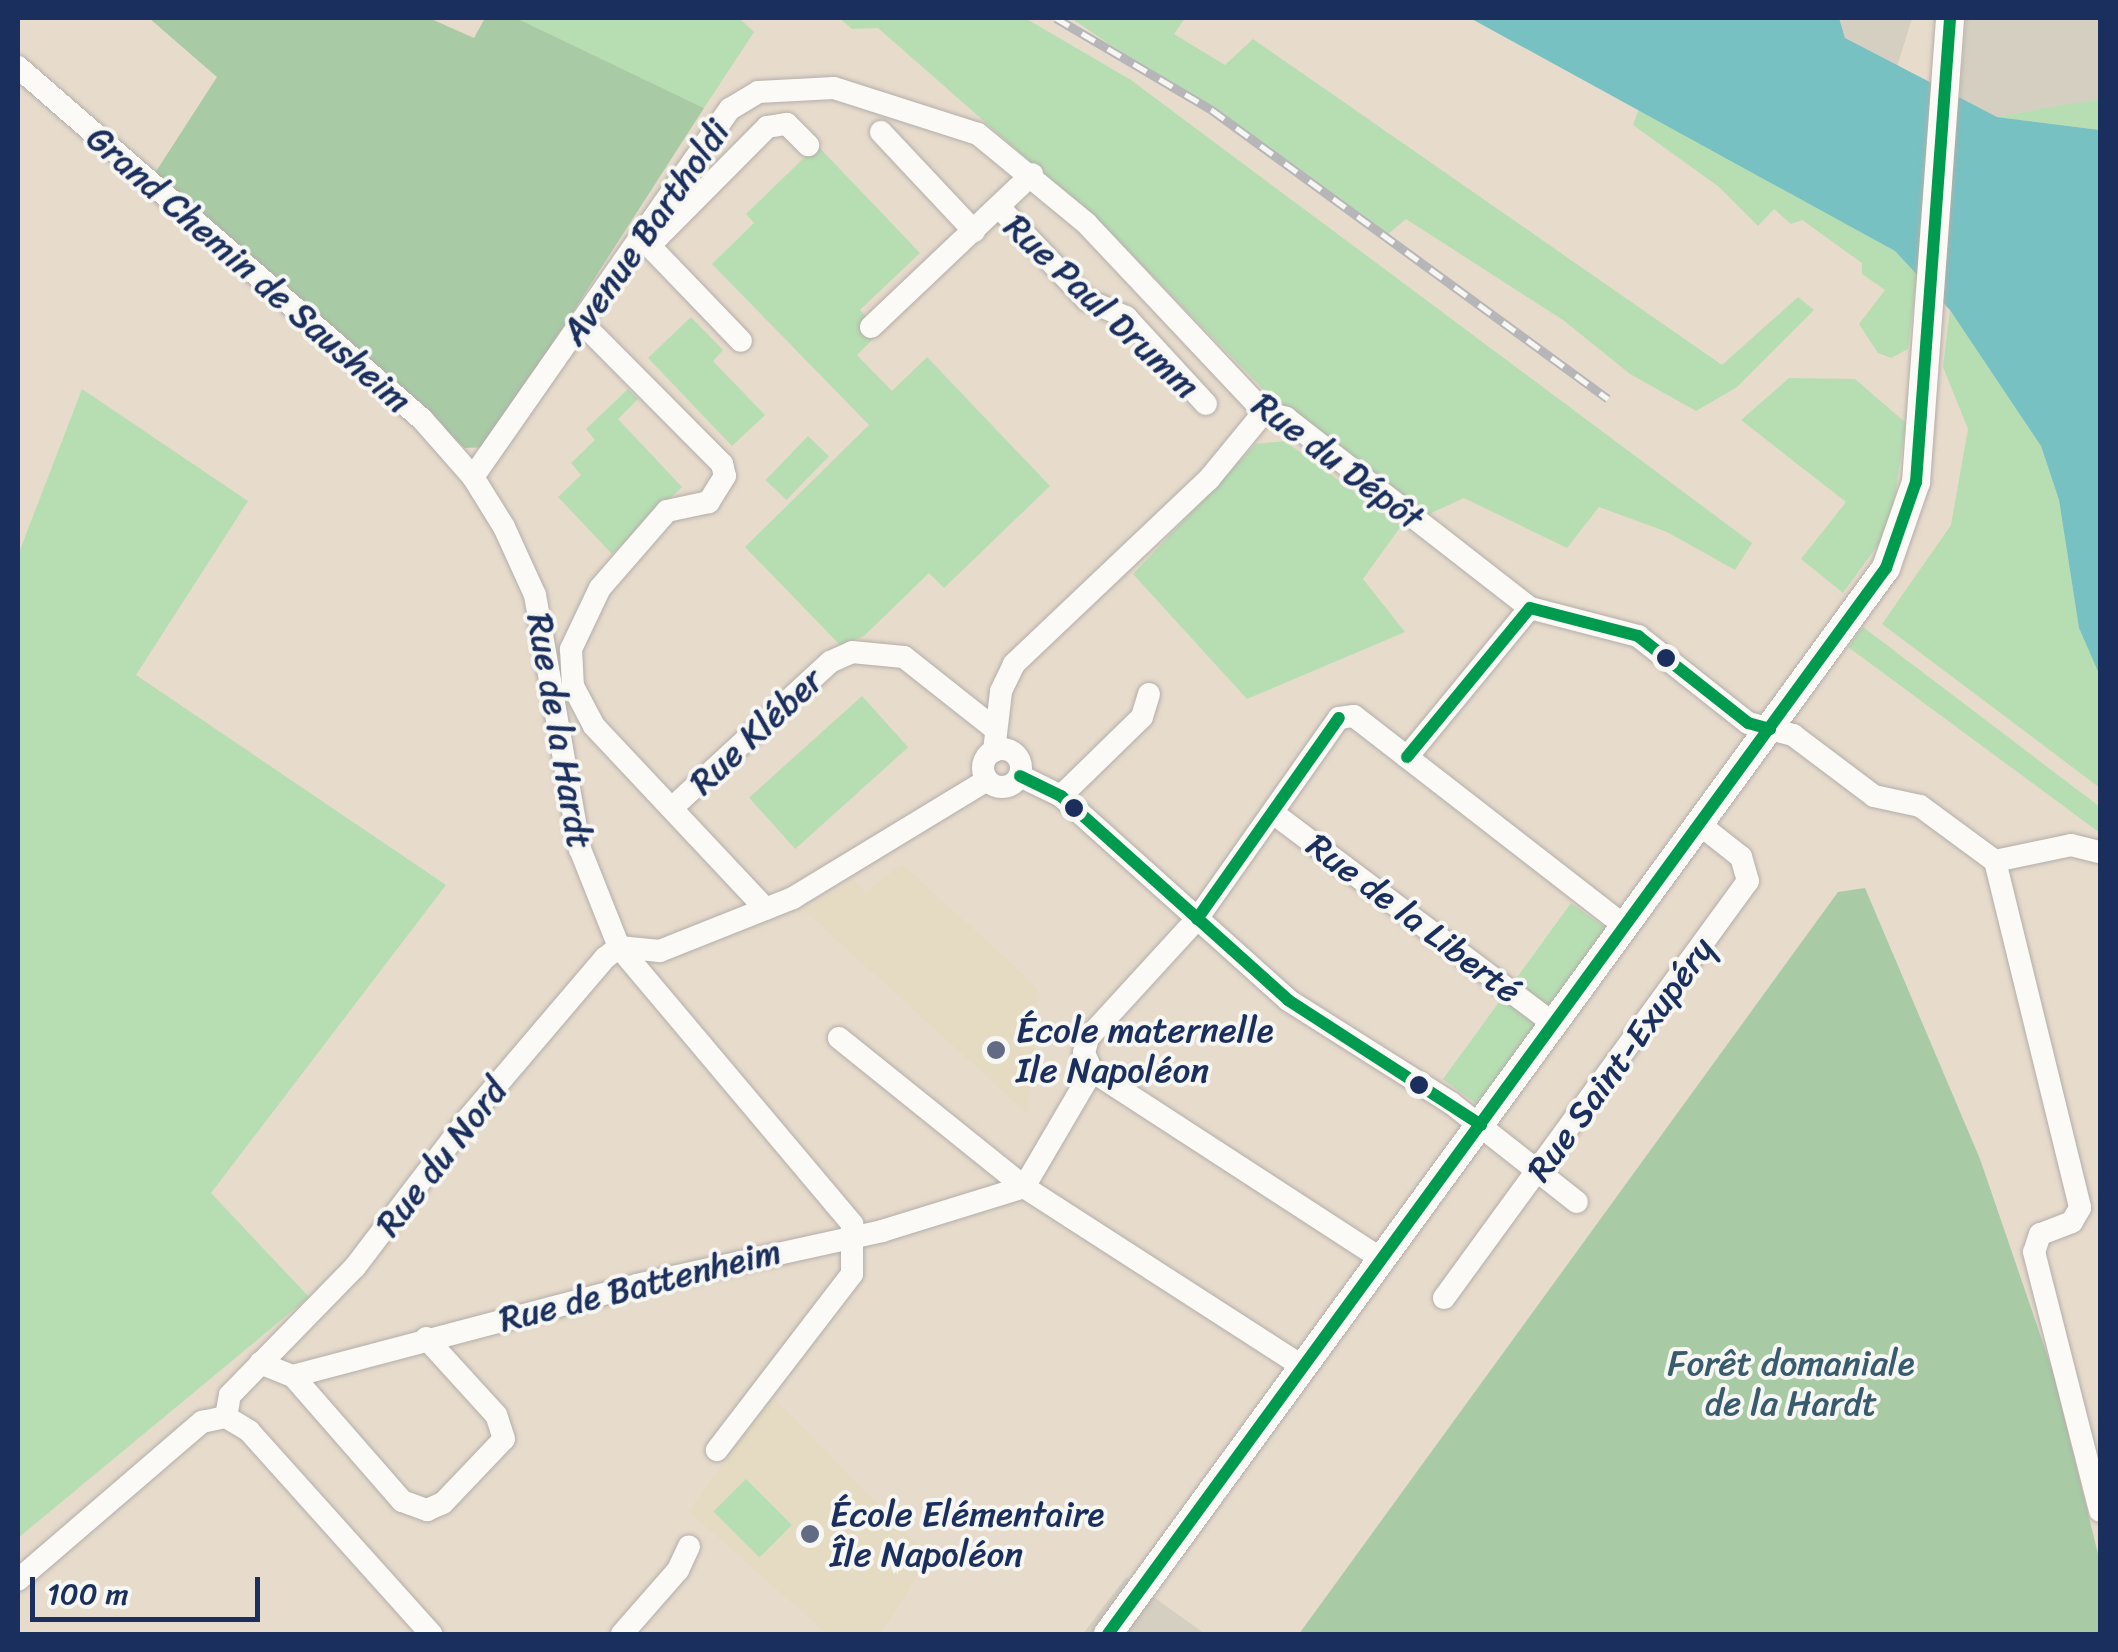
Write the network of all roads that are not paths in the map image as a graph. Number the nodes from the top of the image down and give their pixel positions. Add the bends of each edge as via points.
1 (1950, 18) edge
2 (18, 68) edge
3 (881, 132) dead end
4 (707, 140) junction
5 (808, 146) dead end
6 (728, 164) junction
7 (1032, 174) junction
8 (999, 207) junction
9 (974, 231) junction
10 (646, 240) junction
11 (582, 322) junction
12 (871, 327) dead end
13 (741, 341) dead end
14 (1206, 404) dead end
15 (1264, 412) junction
16 (473, 476) junction
17 (1530, 608) junction
18 (1148, 694) dead end
19 (1770, 729) junction
20 (994, 739) junction
21 (1407, 758) junction
22 (1020, 776) junction
23 (987, 780) junction
24 (1062, 796) junction
25 (673, 807) junction
26 (1273, 812) junction
27 (1699, 824) junction
28 (2100, 852) edge
29 (1995, 862) junction
30 (766, 909) junction
31 (1197, 919) junction
32 (1626, 926) junction
33 (618, 947) junction
34 (660, 952) junction
35 (648, 984) junction
36 (1554, 1024) junction
37 (839, 1038) dead end
38 (1092, 1071) junction
39 (1481, 1125) junction
40 (1540, 1170) junction
41 (1024, 1186) junction
42 (1578, 1202) dead end
43 (852, 1236) junction
44 (1382, 1259) junction
45 (1444, 1298) dead end
46 (426, 1338) junction
47 (260, 1363) junction
48 (1303, 1367) junction
49 (292, 1376) junction
50 (226, 1418) junction
51 (717, 1450) dead end
52 (2100, 1510) edge
53 (689, 1546) dead end
54 (18, 1580) edge
55 (431, 1634) edge
56 (622, 1634) edge
57 (1108, 1634) edge

1 - 19 main road via 1916,482 1902,537
2 - 16 street, Grand Chemin de Sausheim via 422,419
3 - 9 street
4 - 6 street
4 - 7 street, Avenue Bartholdi via 730,109 758,92 834,88 978,134
4 - 10 street, Avenue Bartholdi
5 - 6 street via 788,124 777,123
6 - 10 street
7 - 8 street
7 - 15 street, Rue du Dépôt
8 - 9 street
8 - 14 street, Rue Paul Drumm via 1087,300 1126,318
9 - 12 street
10 - 11 street, Avenue Bartholdi
10 - 13 street
11 - 16 street, Avenue Bartholdi
11 - 25 street via 722,464 725,476 709,502 667,511 600,588 572,649 577,699 594,726
15 - 17 street, Rue du Dépôt via 1286,418
15 - 20 street via 1208,479 1014,664
16 - 33 street, Rue de la Hardt via 536,595 580,849
17 - 19 street via 1638,636 1748,723
17 - 21 street
18 - 24 street via 1142,717
19 - 27 main road
19 - 29 street via 1793,735 1874,796 1920,806
20 - 22 street, Rue Kléber via 1015,754
20 - 23 street via 984,762
20 - 25 street, Rue Kléber via 904,657 852,652 818,672
21 - 26 street via 1354,716 1339,718
21 - 32 street
22 - 23 street via 1003,788
22 - 24 street
23 - 30 street via 838,875
24 - 31 street
25 - 30 street
26 - 31 street
26 - 36 street, Rue de la Liberté
27 - 32 main road
27 - 40 street, Rue Saint-Exupéry via 1740,858 1748,881
28 - 29 street via 2071,844
29 - 52 street via 2080,1208 2072,1222 2040,1234 2034,1252
30 - 34 street
31 - 38 street via 1088,1038 1084,1053
31 - 39 street via 1288,1000
32 - 36 main road
33 - 34 street
33 - 35 street, Rue de la Hardt
33 - 47 street, Rue du Nord via 466,1120 355,1267
34 - 35 street
35 - 43 street, Rue de la Hardt via 847,1212
36 - 39 main road
37 - 41 street
38 - 41 street
38 - 44 street
39 - 40 street
39 - 44 main road
40 - 42 street
40 - 45 street, Rue Saint-Exupéry
41 - 43 street, Rue de Battenheim via 1009,1196
41 - 48 street
43 - 46 street, Rue de Battenheim
43 - 51 street via 852,1274
44 - 48 main road
46 - 49 street, Rue de Battenheim
46 - 49 street via 496,1415 504,1439 443,1503 427,1510 402,1501
47 - 49 street
47 - 50 street via 230,1395
48 - 57 main road
50 - 54 street via 202,1422
50 - 55 street via 249,1431
53 - 56 street via 678,1570

